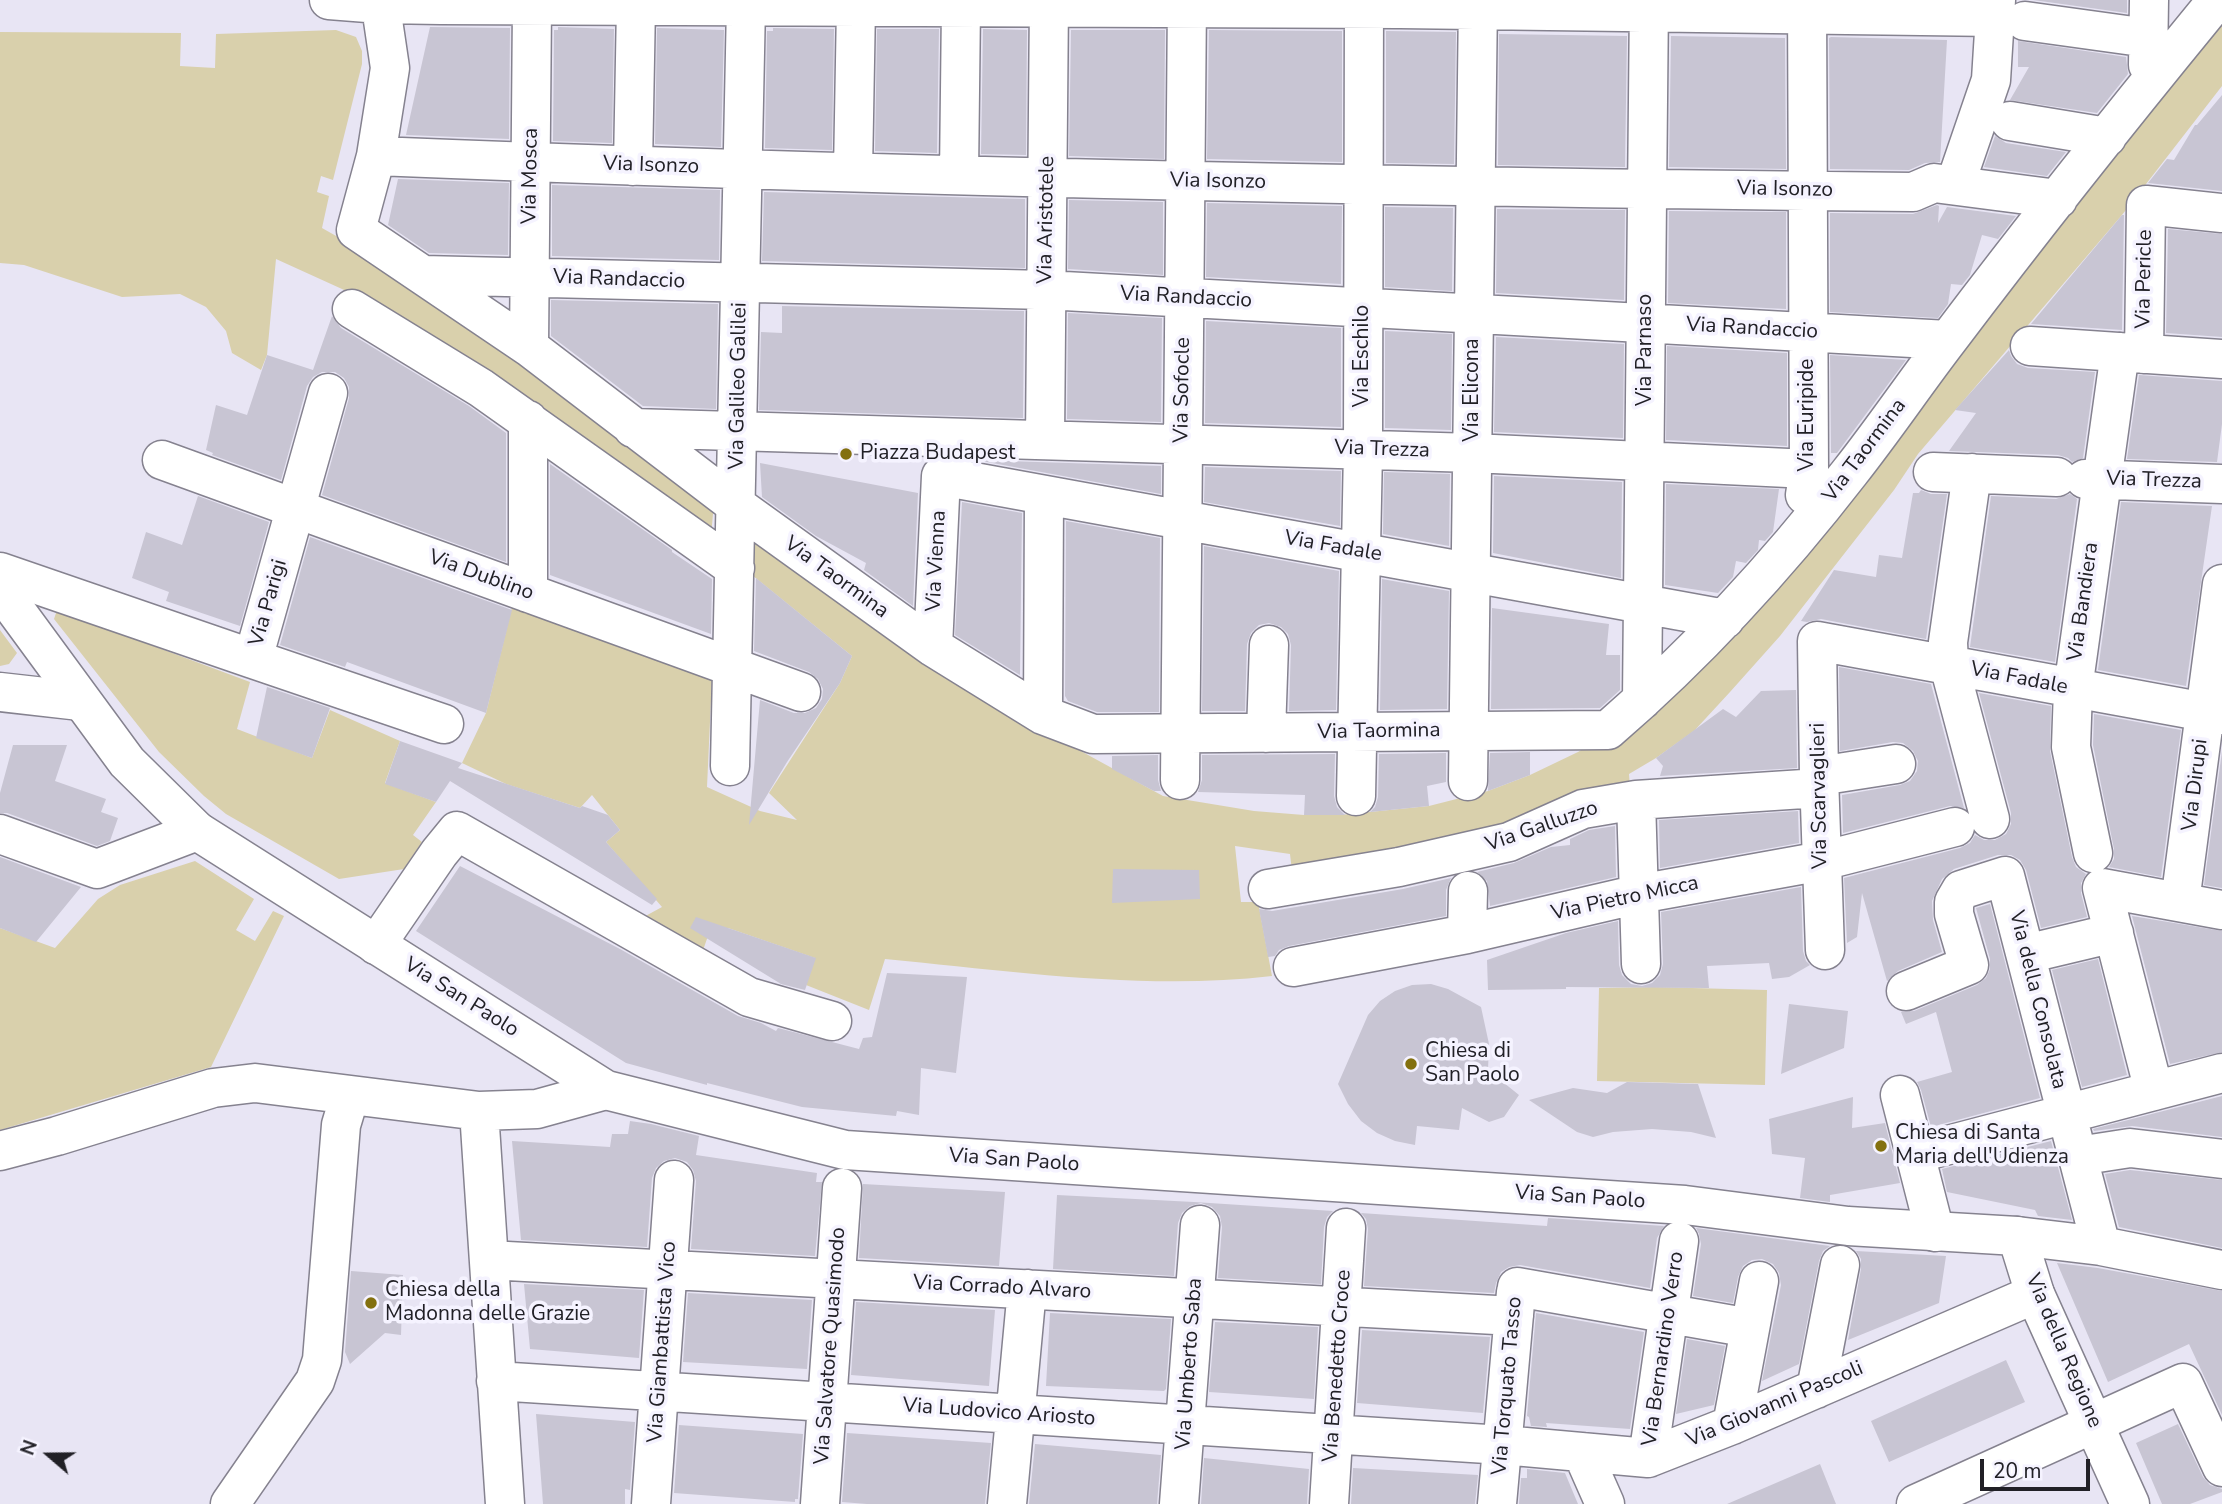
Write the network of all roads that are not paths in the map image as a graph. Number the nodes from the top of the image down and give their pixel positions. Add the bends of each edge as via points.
1 (329, 0) edge
2 (2149, 0) edge
3 (2217, 0) edge
4 (380, 2) edge
5 (1049, 3) edge
6 (1187, 4) edge
7 (1364, 4) edge
8 (532, 5) junction
9 (636, 5) junction
10 (746, 5) junction
11 (1478, 5) edge
12 (856, 6) junction
13 (961, 6) junction
14 (1649, 7) edge
15 (1807, 7) edge
16 (2006, 13) edge
17 (2148, 38) junction
18 (2148, 84) junction
19 (2010, 121) dead end
20 (2106, 137) junction
21 (376, 156) junction
22 (531, 163) junction
23 (632, 166) junction
24 (743, 169) junction
25 (853, 172) junction
26 (959, 175) junction
27 (1047, 177) junction
28 (1185, 181) junction
29 (1364, 184) junction
30 (1955, 186) junction
31 (1476, 187) junction
32 (1648, 188) junction
33 (1808, 191) junction
34 (2058, 199) junction
35 (2222, 213) edge
36 (424, 275) junction
37 (529, 277) junction
38 (740, 283) junction
39 (1046, 290) junction
40 (1184, 298) junction
41 (1363, 308) junction
42 (352, 309) dead end
43 (1474, 314) junction
44 (1646, 324) junction
45 (1808, 332) junction
46 (1948, 340) junction
47 (2030, 346) dead end
48 (528, 347) junction
49 (2132, 353) junction
50 (2222, 359) edge
51 (328, 393) dead end
52 (528, 420) junction
53 (633, 428) junction
54 (737, 431) junction
55 (1045, 440) junction
56 (1182, 444) junction
57 (1363, 450) junction
58 (1473, 453) junction
59 (162, 460) dead end
60 (1644, 461) junction
61 (1809, 469) junction
62 (1933, 472) dead end
63 (1972, 473) junction
64 (941, 475) joint
65 (2081, 479) junction
66 (2222, 484) edge
67 (1044, 495) junction
68 (737, 506) junction
69 (295, 508) junction
70 (1182, 520) junction
71 (1799, 535) junction
72 (1360, 552) junction
73 (735, 568) junction
74 (0, 572) edge
75 (1471, 573) junction
76 (2222, 584) edge
77 (0, 589) edge
78 (528, 593) junction
79 (1644, 604) junction
80 (1725, 619) junction
81 (1817, 641) joint
82 (1269, 645) dead end
83 (933, 647) junction
84 (253, 659) junction
85 (1950, 665) junction
86 (732, 667) junction
87 (2073, 689) junction
88 (0, 692) edge
89 (801, 692) dead end
90 (1643, 700) junction
91 (80, 701) junction
92 (2214, 714) edge
93 (1043, 715) junction
94 (444, 724) dead end
95 (1469, 731) junction
96 (1358, 732) junction
97 (1180, 733) junction
98 (1266, 733) junction
99 (1896, 764) dead end
100 (730, 766) dead end
101 (1180, 780) dead end
102 (1468, 781) dead end
103 (1819, 782) junction
104 (1356, 796) dead end
105 (1636, 800) junction
106 (197, 831) junction
107 (0, 834) edge
108 (1822, 860) junction
109 (2098, 871) junction
110 (1268, 889) dead end
111 (1468, 891) dead end
112 (1639, 894) junction
113 (2180, 902) junction
114 (2222, 909) edge
115 (2114, 933) junction
116 (1467, 934) junction
117 (376, 945) junction
118 (1825, 950) dead end
119 (2025, 954) junction
120 (1641, 964) dead end
121 (1293, 967) dead end
122 (1906, 991) dead end
123 (832, 1021) dead end
124 (2222, 1073) edge
125 (606, 1090) junction
126 (2154, 1091) junction
127 (350, 1095) junction
128 (1900, 1095) dead end
129 (479, 1111) junction
130 (2067, 1114) junction
131 (0, 1151) edge
132 (1914, 1154) junction
133 (2078, 1156) junction
134 (2222, 1159) edge
135 (674, 1180) dead end
136 (842, 1188) dead end
137 (1200, 1225) dead end
138 (1346, 1228) dead end
139 (1935, 1232) junction
140 (2017, 1236) junction
141 (1679, 1241) dead end
142 (2101, 1246) junction
143 (489, 1260) junction
144 (1840, 1265) dead end
145 (667, 1270) junction
146 (2222, 1270) edge
147 (836, 1279) junction
148 (1759, 1281) dead end
149 (1027, 1289) junction
150 (1517, 1291) junction
151 (2035, 1294) junction
152 (1195, 1299) junction
153 (1341, 1307) junction
154 (1669, 1313) junction
155 (1750, 1328) junction
156 (496, 1381) junction
157 (1816, 1389) junction
158 (659, 1391) junction
159 (827, 1402) junction
160 (1015, 1414) junction
161 (2094, 1423) junction
162 (1185, 1425) junction
163 (1732, 1425) junction
164 (1333, 1434) junction
165 (1503, 1445) junction
166 (1582, 1452) junction
167 (1648, 1458) junction
168 (2222, 1467) edge
169 (230, 1504) edge
170 (505, 1504) edge
171 (651, 1504) edge
172 (820, 1504) edge
173 (1007, 1504) edge
174 (1179, 1504) edge
175 (1329, 1504) edge
176 (1497, 1504) edge
177 (1605, 1504) edge
178 (1916, 1504) edge
179 (2130, 1504) edge

1 - 4 street
2 - 17 street
3 - 18 street, Via Taormina
4 - 8 street
4 - 21 street via 390,68
5 - 6 street
5 - 13 street
5 - 27 street, Via Aristotele
6 - 7 street
6 - 28 street, Via Sofocle
7 - 11 street
7 - 29 street, Via Eschilo
8 - 9 street
8 - 22 street, Via Mosca
9 - 10 street
9 - 23 street
10 - 12 street
10 - 24 street, Via Galileo Galilei
11 - 14 street
11 - 31 street, Via Elicona
12 - 13 street
12 - 25 street
13 - 26 street
14 - 15 street
14 - 32 street, Via Parnaso
15 - 16 street
15 - 33 street, Via Euripide
16 - 17 street
16 - 30 street via 1991,80
17 - 18 street
18 - 20 street, Via Taormina
19 - 20 street
20 - 34 street, Via Taormina
21 - 22 street, Via Isonzo
21 - 36 street, Via Taormina via 356,230
22 - 23 street, Via Isonzo
22 - 37 street, Via Mosca
23 - 24 street, Via Isonzo
24 - 25 street, Via Isonzo
24 - 38 street, Via Galileo Galilei
25 - 26 street, Via Isonzo
26 - 27 street, Via Isonzo
27 - 28 street, Via Isonzo
27 - 39 street, Via Aristotele
28 - 29 street, Via Isonzo
28 - 40 street, Via Sofocle
29 - 31 street, Via Isonzo
29 - 41 street, Via Eschilo
30 - 33 street, Via Isonzo via 1934,183 1913,192
30 - 34 street, Via Isonzo
31 - 32 street, Via Isonzo
31 - 43 street, Via Elicona
32 - 33 street, Via Isonzo
32 - 44 street, Via Parnaso
33 - 45 street, Via Euripide
34 - 46 street, Via Taormina
35 - 49 street, Via Pericle via 2146,205
36 - 37 street, Via Randaccio
36 - 48 street, Via Taormina
37 - 38 street, Via Randaccio
37 - 48 street, Via Mosca
38 - 39 street, Via Randaccio
38 - 54 street, Via Galileo Galilei
39 - 40 street, Via Randaccio
39 - 55 street, Via Aristotele
40 - 41 street, Via Randaccio
40 - 56 street, Via Sofocle
41 - 43 street, Via Randaccio
41 - 57 street, Via Eschilo
42 - 52 street
43 - 44 street, Via Randaccio
43 - 58 street, Via Elicona
44 - 45 street, Via Randaccio
44 - 60 street, Via Parnaso
45 - 46 street, Via Randaccio
45 - 61 street, Via Euripide
46 - 71 street, Via Taormina
47 - 49 street
48 - 53 street, Via Taormina
49 - 50 street
49 - 65 street, Via Bandiera
51 - 69 street, Via Parigi
52 - 73 street
52 - 78 street
53 - 54 street
53 - 68 street, Via Taormina
54 - 55 street, Via Trezza
54 - 68 street, Via Galileo Galilei
55 - 56 street, Via Trezza
56 - 57 street, Via Trezza
56 - 70 street, Via Sofocle
57 - 58 street, Via Trezza
57 - 72 street, Via Eschilo
58 - 60 street, Via Trezza
58 - 75 street, Via Elicona
59 - 69 street, Via Dublino
60 - 61 street, Via Trezza
60 - 79 street, Via Parnaso
61 - 71 street, Via Euripide
62 - 63 street, Via Trezza
63 - 65 street, Via Trezza
63 - 85 street via 1948,642
64 - 67 street, Via Fadale
64 - 83 street, Via Vienna
65 - 66 street, Via Trezza
65 - 87 street, Via Bandiera
67 - 70 street, Via Fadale
67 - 93 street
68 - 73 street, Via Galileo Galilei
68 - 83 street, Via Taormina
69 - 78 street, Via Dublino
69 - 84 street, Via Parigi
70 - 72 street, Via Fadale
70 - 97 street, Via Sofocle
71 - 80 street, Via Taormina
72 - 75 street, Via Fadale
72 - 96 street, Via Eschilo
73 - 86 street, Via Galileo Galilei
74 - 84 street
75 - 79 street, Via Fadale
75 - 95 street, Via Elicona
76 - 92 street, Via Dirupi
77 - 91 street, Via San Paolo
78 - 86 street, Via Dublino
79 - 80 street, Via Fadale
79 - 90 street, Via Parnaso
80 - 90 street, Via Taormina
81 - 85 street, Via Fadale
81 - 103 street, Via Scarvaglieri
82 - 98 street
83 - 93 street, Via Taormina
84 - 94 street, Via Parigi
85 - 87 street, Via Fadale
85 - 108 street, Via Pietro Micca via 1973,823
86 - 89 street, Via Dublino
86 - 100 street, Via Galileo Galilei
87 - 92 street, Via Fadale
87 - 109 street, Via Bandiera via 2071,747
88 - 91 street
90 - 95 street, Via Taormina via 1608,730
91 - 106 street, Via San Paolo via 127,762
92 - 113 street, Via Dirupi
93 - 97 street, Via Taormina via 1093,734
95 - 96 street, Via Taormina
95 - 102 street, Via Elicona
96 - 98 street, Via Taormina
96 - 104 street, Via Eschilo
97 - 98 street, Via Taormina
97 - 101 street, Via Sofocle
99 - 103 street, Via Galluzzo
103 - 105 street, Via Galluzzo
103 - 108 street, Via Scarvaglieri
105 - 110 street, Via Galluzzo via 1583,809 1509,842
105 - 112 street
106 - 107 street via 97,869
106 - 117 street, Via San Paolo
108 - 112 street, Via Pietro Micca
108 - 118 street, Via Scarvaglieri
109 - 113 street
109 - 115 street, Via Bandiera
111 - 116 street
112 - 116 street, Via Pietro Micca
112 - 120 street
113 - 114 street
115 - 119 street
115 - 126 street, Via Bandiera
116 - 121 street, Via Pietro Micca
117 - 123 street via 457,831 749,997
117 - 125 street, Via San Paolo
119 - 122 street, Via della Consolata via 2005,876 1961,890 1954,902 1969,965
119 - 130 street, Via della Consolata
124 - 126 street
125 - 129 street via 537,1109
125 - 139 street, Via San Paolo via 845,1150 1685,1205
126 - 130 street
127 - 129 street
127 - 131 street via 255,1083 213,1088
127 - 169 street via 341,1125 322,1360 315,1381
128 - 132 street
129 - 143 street
130 - 132 street
130 - 133 street, Via della Consolata
132 - 139 street
133 - 134 street via 2130,1147
133 - 142 street, Via della Consolata
135 - 145 street, Via Giambattista Vico
136 - 147 street, Via Salvatore Quasimodo
137 - 152 street, Via Umberto Saba
138 - 153 street, Via Benedetto Croce
139 - 140 street, Via San Paolo
140 - 142 street, Via San Paolo
140 - 151 street, Via della Regione
141 - 154 street, Via Bernardino Verro
142 - 146 street, Via San Paolo
143 - 145 street, Via Corrado Alvaro
143 - 156 street
144 - 157 street
145 - 147 street, Via Corrado Alvaro
145 - 158 street, Via Giambattista Vico
147 - 149 street, Via Corrado Alvaro
147 - 159 street, Via Salvatore Quasimodo
148 - 155 street
149 - 152 street, Via Corrado Alvaro
149 - 160 street
150 - 153 street, Via Corrado Alvaro
150 - 154 street, Via Corrado Alvaro
150 - 165 street, Via Torquato Tasso
151 - 157 street, Via Giovanni Pascoli
151 - 161 street, Via della Regione
152 - 153 street, Via Corrado Alvaro
152 - 162 street, Via Umberto Saba
153 - 164 street, Via Benedetto Croce
154 - 155 street, Via Corrado Alvaro
154 - 167 street, Via Bernardino Verro
155 - 163 street
156 - 158 street, Via Ludovico Ariosto
156 - 170 street
157 - 163 street, Via Giovanni Pascoli
158 - 159 street, Via Ludovico Ariosto
158 - 171 street, Via Giambattista Vico
159 - 160 street, Via Ludovico Ariosto
159 - 172 street, Via Salvatore Quasimodo
160 - 162 street, Via Ludovico Ariosto
160 - 173 street
161 - 168 street via 2183,1384
161 - 178 street
161 - 179 street, Via della Regione
162 - 164 street, Via Ludovico Ariosto
162 - 174 street, Via Umberto Saba
163 - 167 street, Via Giovanni Pascoli
164 - 165 street, Via Ludovico Ariosto
164 - 175 street, Via Benedetto Croce
165 - 166 street, Via Giovanni Pascoli
165 - 176 street, Via Torquato Tasso
166 - 167 street, Via Giovanni Pascoli
166 - 177 street

